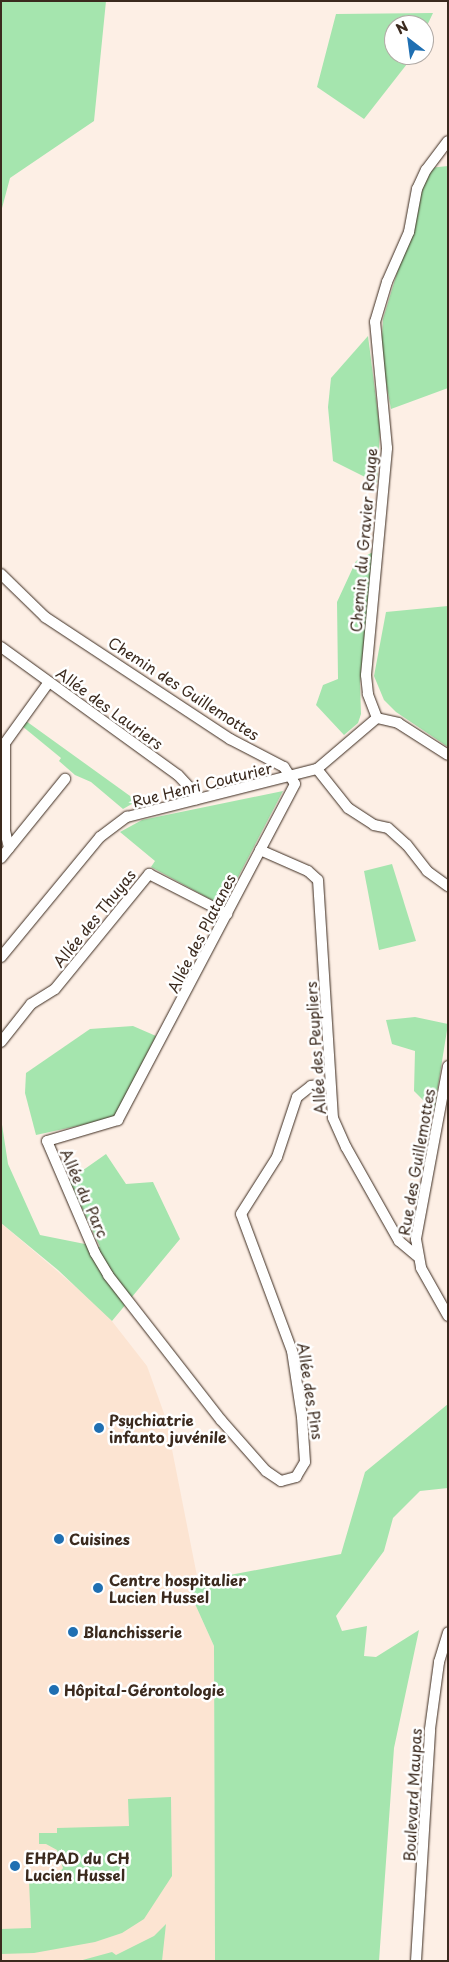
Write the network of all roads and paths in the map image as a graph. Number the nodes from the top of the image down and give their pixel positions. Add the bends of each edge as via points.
1 (448, 141) edge
2 (1, 574) edge
3 (1, 647) edge
4 (49, 682) junction
5 (377, 718) junction
6 (448, 755) edge
7 (317, 770) junction
8 (293, 777) junction
9 (65, 779) dead end
10 (196, 799) junction
11 (9, 848) junction
12 (260, 850) junction
13 (1, 858) edge
14 (448, 886) edge
15 (227, 914) junction
16 (1, 957) edge
17 (1, 1042) edge
18 (448, 1066) edge
19 (330, 1084) junction
20 (130, 1102) joint
21 (417, 1256) junction
22 (136, 1310) joint
23 (448, 1316) edge
24 (448, 1632) edge
25 (416, 1961) edge

1 - 5 street, Chemin du Gravier Rouge via 426,170 417,189 409,232 386,282 375,322 387,448 366,676 368,694
2 - 8 street, Chemin des Guillemottes via 45,617 230,739 284,767
3 - 4 street, Allée des Lauriers
4 - 10 street, Allée des Lauriers via 178,775
4 - 11 street via 5,743 5,831
5 - 6 street via 398,723
5 - 7 street via 360,729
7 - 8 street
7 - 14 street via 348,808 374,825 388,828 407,845 427,871
8 - 10 street, Rue Henri Couturier
8 - 12 street, Allée des Platanes via 295,784
9 - 11 street
10 - 16 street, Rue Henri Couturier via 127,817 100,837
11 - 13 street
12 - 15 street, Allée des Platanes
12 - 19 street, Allée des Peupliers via 308,871 318,880
15 - 17 street, Allée des Thuyas via 149,874 55,988 31,1004
15 - 20 street, Allée des Platanes
18 - 21 street, Rue des Guillemottes via 418,1228
19 - 21 street, Allée des Peupliers via 333,1118 346,1147 400,1241
19 - 22 street, Allée des Pins via 311,1086 297,1097 277,1157 241,1214 294,1364 306,1449 305,1462 296,1477 281,1481 266,1471 221,1420
20 - 22 street, Allée du Parc via 118,1120 47,1141 95,1253
21 - 23 street, Rue des Guillemottes
24 - 25 street, Boulevard Maupas via 439,1662 430,1729

